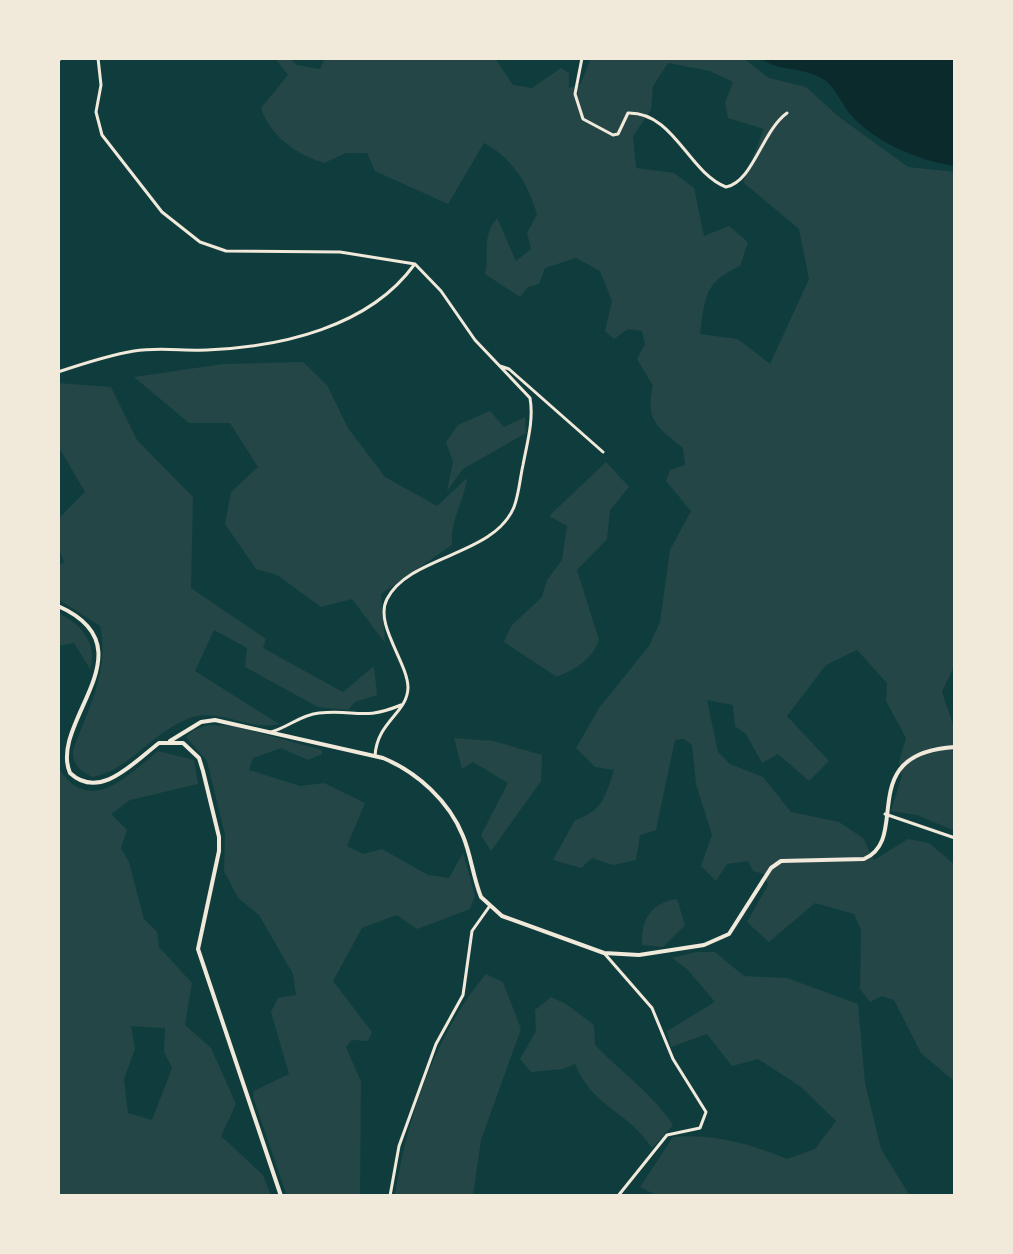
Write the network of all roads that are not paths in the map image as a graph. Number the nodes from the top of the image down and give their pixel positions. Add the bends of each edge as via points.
1 (98, 58) edge
2 (582, 58) edge
3 (787, 113) dead end
4 (415, 264) junction
5 (496, 365) junction
6 (58, 372) edge
7 (603, 452) dead end
8 (58, 606) edge
9 (405, 703) junction
10 (271, 732) junction
11 (170, 741) junction
12 (955, 747) edge
13 (375, 756) junction
14 (885, 814) junction
15 (955, 838) edge
16 (489, 907) junction
17 (604, 953) junction
18 (281, 1196) edge
19 (390, 1196) edge
20 (618, 1196) edge

1 - 4 street via 96,112 102,135 162,212 200,242 226,251 340,252
2 - 3 street via 575,94 583,119 613,135 628,113 653,119 705,175 726,187 738,183 772,124
4 - 5 street
4 - 6 street via 400,285 322,330 206,350 132,351
5 - 7 street via 509,369
5 - 9 street via 530,398 532,408 516,501 491,533 406,579 388,597 385,620 408,681
8 - 11 street via 87,627 98,651 95,679 67,755 70,773 98,785 159,743
9 - 10 street via 376,716 302,716
9 - 13 street via 378,735
10 - 11 street via 215,720 201,722
10 - 13 street
11 - 18 street via 192,749 203,771 219,851 198,949
12 - 14 street via 924,751 907,762 897,773
13 - 16 street via 405,767 447,807 465,838 475,881
14 - 15 street
14 - 17 street via 875,854 776,864 738,923 719,941 639,955
16 - 17 street
16 - 19 street via 472,931 463,995 431,1059 399,1146
17 - 20 street via 652,1008 673,1059 706,1112 700,1128 667,1135

